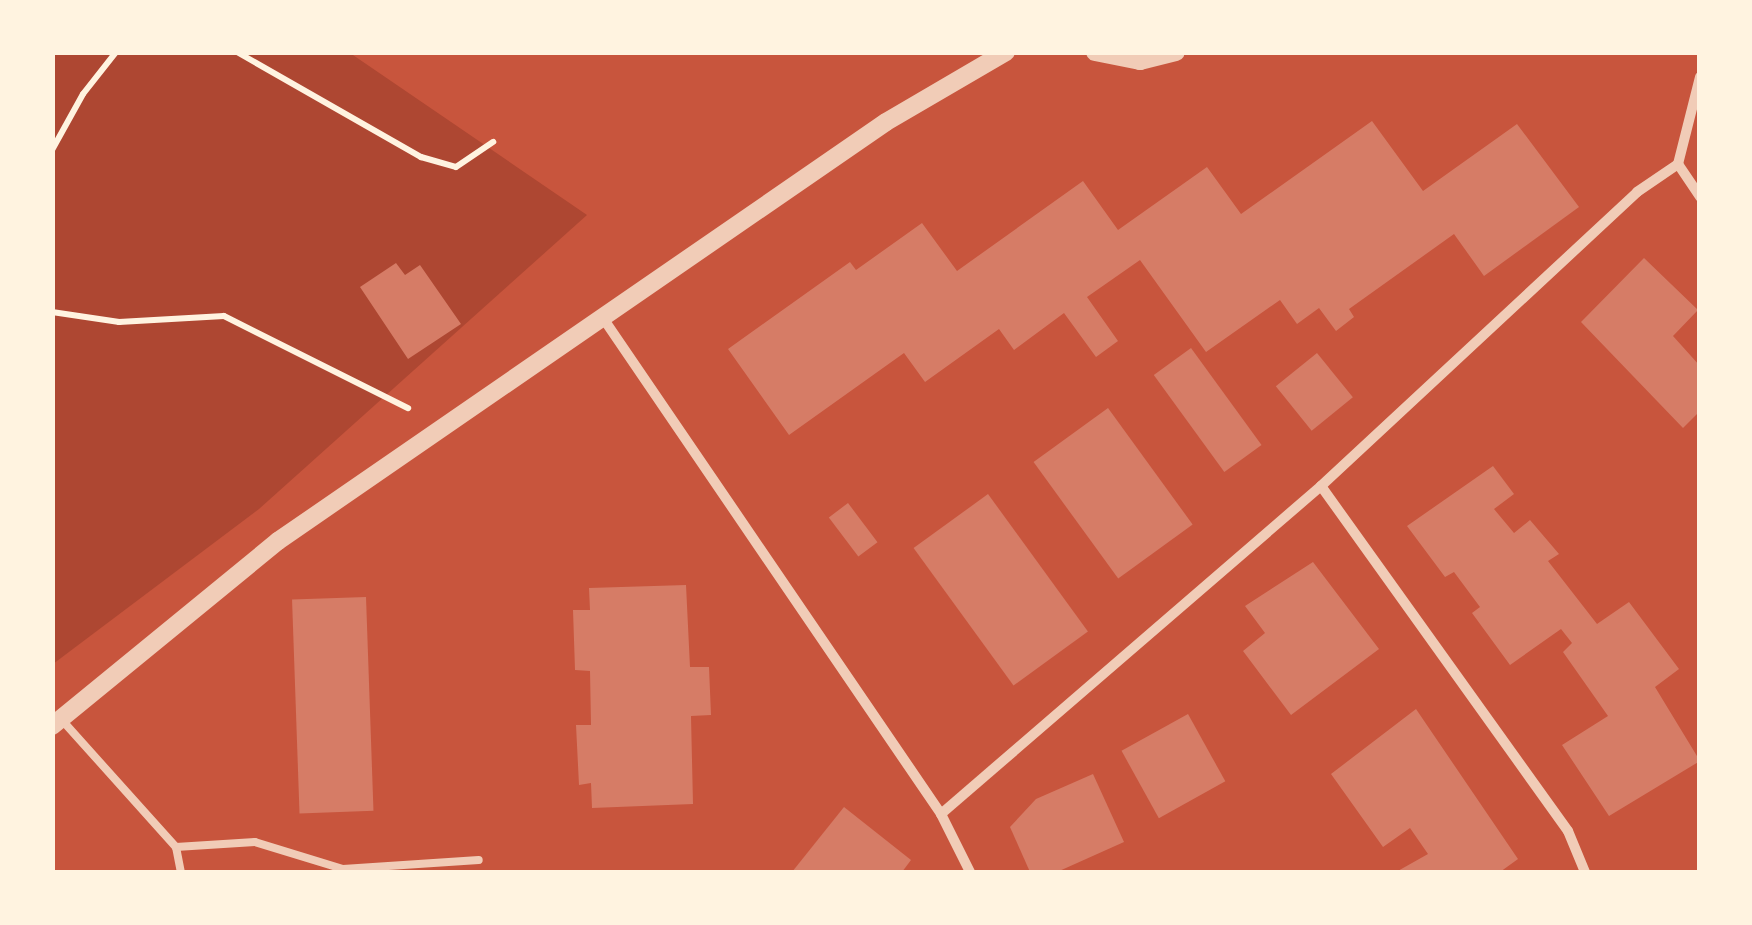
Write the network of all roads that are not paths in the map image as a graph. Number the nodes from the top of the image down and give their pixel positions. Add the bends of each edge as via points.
1 (1006, 52) edge
2 (1095, 52) edge
3 (1176, 52) edge
4 (1700, 77) edge
5 (1678, 164) junction
6 (1700, 197) edge
7 (605, 321) junction
8 (1321, 486) junction
9 (57, 723) edge
10 (941, 814) junction
11 (176, 847) junction
12 (480, 860) dead end
13 (181, 872) edge
14 (970, 872) edge
15 (1585, 872) edge

1 - 7 street via 886,122
2 - 3 street via 1140,62
4 - 5 street
5 - 6 street
5 - 8 street via 1637,192
7 - 9 street via 278,542
7 - 10 street
8 - 10 street
8 - 15 street via 1568,831
9 - 11 lane
10 - 14 street
11 - 12 lane via 256,842 344,869
11 - 13 lane

